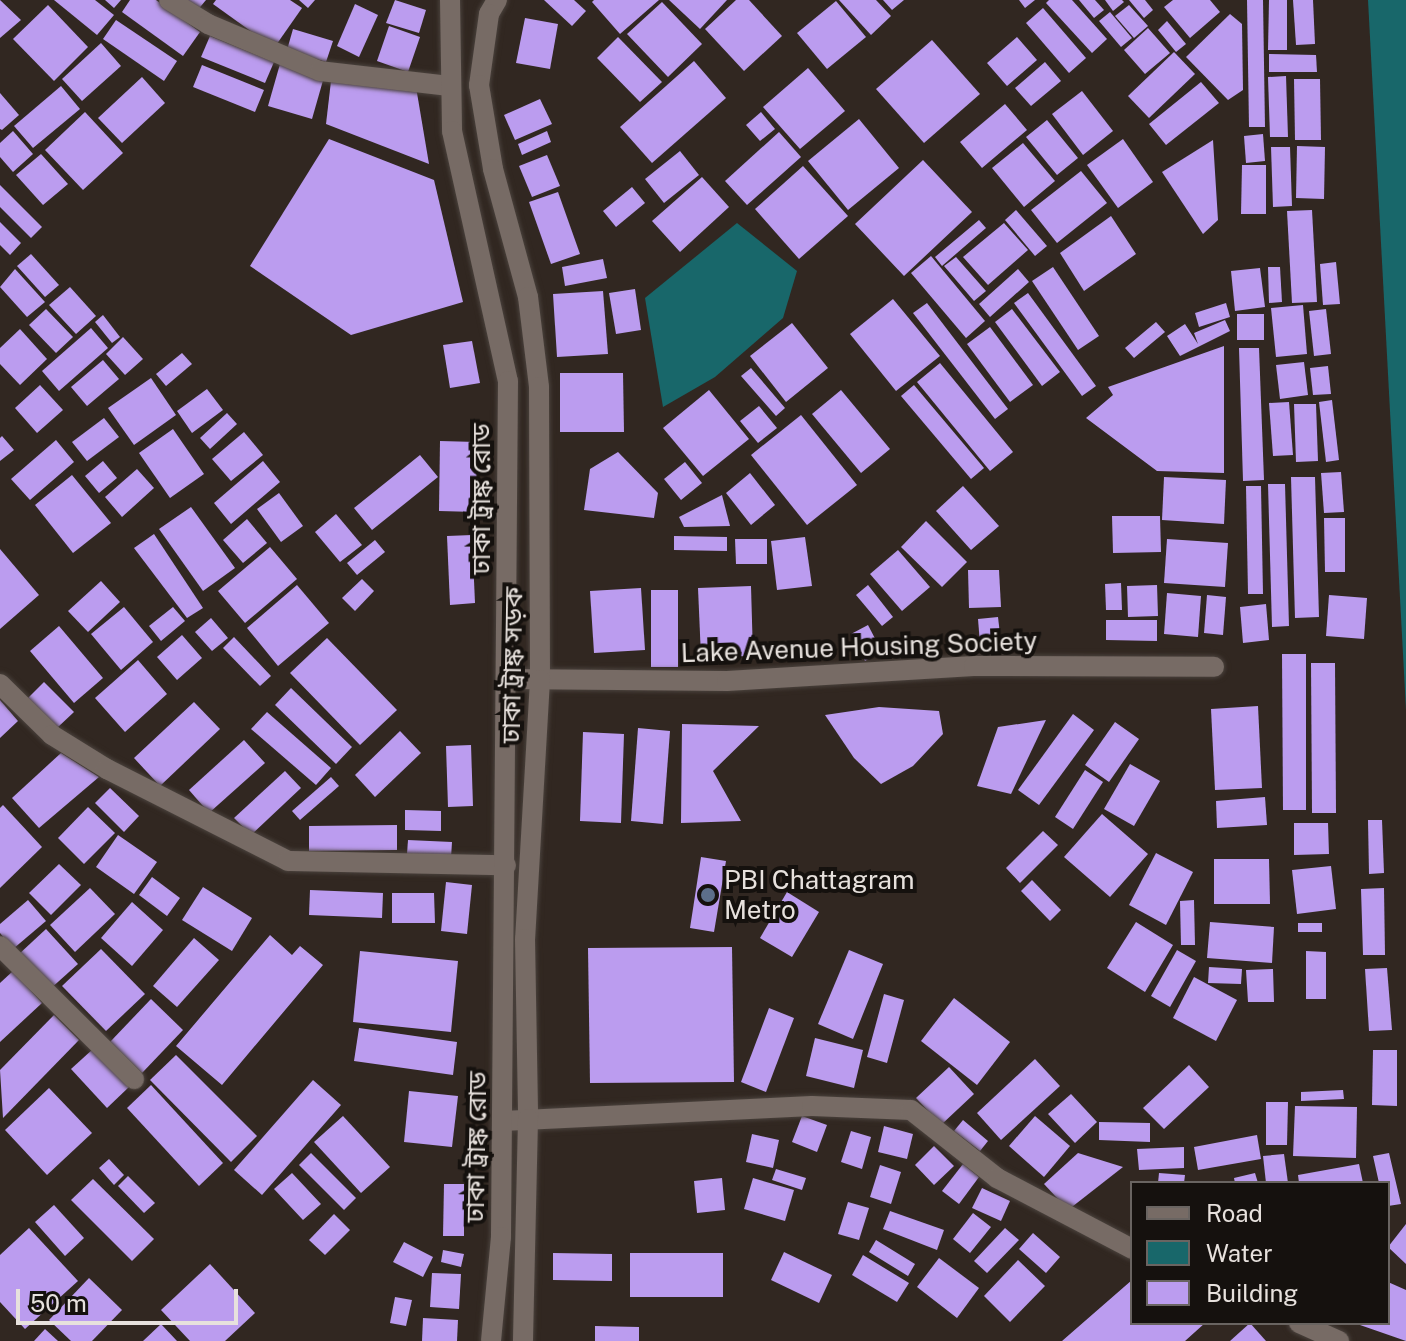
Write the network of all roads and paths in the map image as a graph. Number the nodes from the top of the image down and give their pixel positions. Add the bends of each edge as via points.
1 (169, 0) edge
2 (450, 0) edge
3 (497, 0) edge
4 (450, 86) junction
5 (1214, 667) dead end
6 (506, 679) junction
7 (540, 680) junction
8 (0, 684) edge
9 (506, 865) junction
10 (0, 946) edge
11 (134, 1079) dead end
12 (528, 1119) junction
13 (503, 1121) junction
14 (1130, 1248) edge
15 (1303, 1325) edge
16 (491, 1341) edge
17 (523, 1341) edge
18 (1339, 1341) edge

1 - 4 main road via 208,24 320,71
2 - 4 main road, ঢাকা ট্রাঙ্ক রোড
3 - 7 main road, ঢাকা ট্রাঙ্ক সড়ক via 489,14 479,85 493,169 528,297 539,387
4 - 6 main road, ঢাকা ট্রাঙ্ক রোড via 452,131 508,381
5 - 7 main road, Lake Avenue Housing Society via 974,666 727,681
6 - 7 main road, Lake Avenue Housing Society
6 - 9 main road, ঢাকা ট্রাঙ্ক রোড
7 - 12 main road, ঢাকা ট্রাঙ্ক সড়ক via 525,939
8 - 9 main road via 52,735 107,769 288,861
9 - 13 main road, ঢাকা ট্রাঙ্ক রোড
10 - 11 main road
12 - 13 main road
12 - 14 main road via 812,1106 911,1110 997,1178
12 - 17 main road, ঢাকা ট্রাঙ্ক সড়ক
13 - 16 main road, ঢাকা ট্রাঙ্ক রোড via 501,1237
15 - 18 main road

